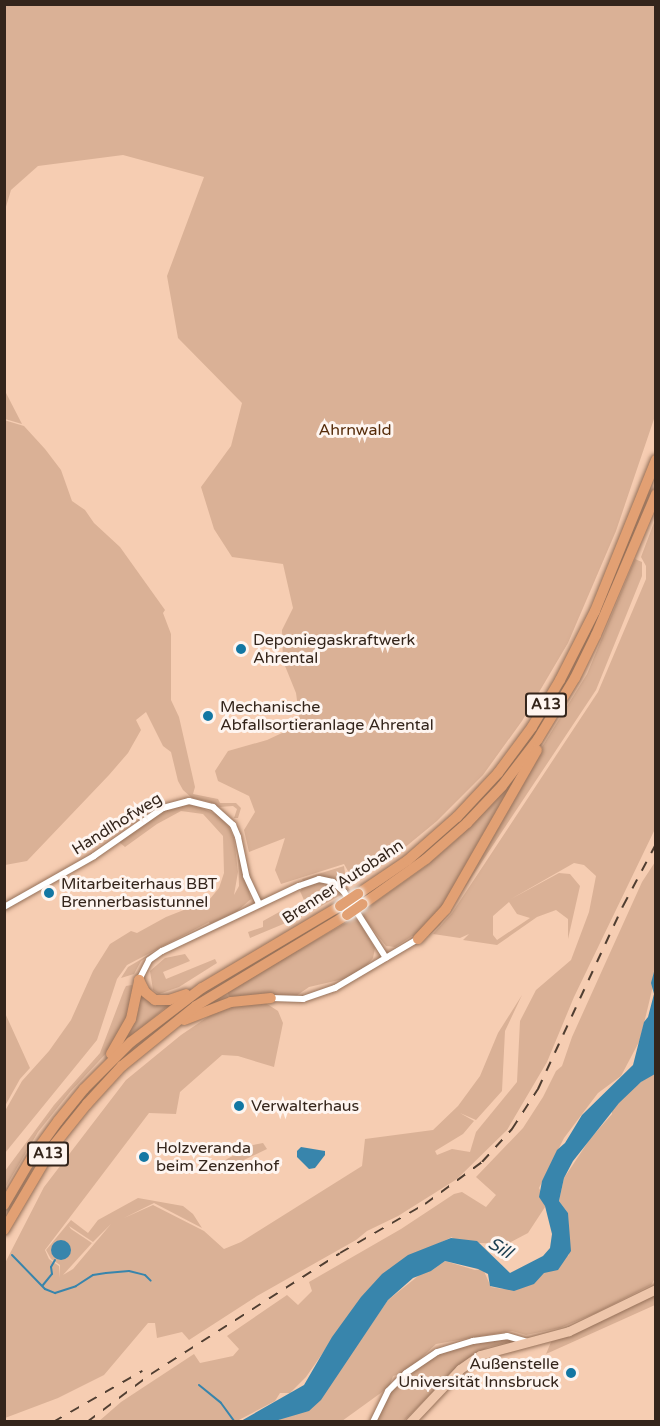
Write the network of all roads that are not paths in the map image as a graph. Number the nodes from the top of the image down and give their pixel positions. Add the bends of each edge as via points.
1 (656, 460) edge
2 (656, 494) edge
3 (555, 712) junction
4 (361, 899) junction
5 (259, 904) junction
6 (4, 907) edge
7 (343, 910) junction
8 (418, 939) joint
9 (386, 958) junction
10 (139, 980) junction
11 (202, 988) junction
12 (271, 998) joint
13 (165, 1029) junction
14 (84, 1089) junction
15 (4, 1205) edge
16 (5, 1229) edge
17 (656, 1289) edge
18 (528, 1342) junction
19 (373, 1422) edge
20 (410, 1422) edge

1 - 4 highway, Brenner Autobahn / A13 via 595,611 561,680 532,727 498,772 456,817
2 - 3 highway, Brenner Autobahn / A13 via 596,634
3 - 4 highway, Brenner Autobahn / A13 via 513,772 467,823 426,860
3 - 8 highway via 451,902
4 - 7 highway, Brenner Autobahn / A13, bridge
5 - 6 street, Handlhofweg via 246,876 233,825 213,807 189,801 163,808 100,852
5 - 9 street via 310,881 333,882 344,892
5 - 10 street via 162,951 149,960
7 - 11 highway, Brenner Autobahn / A13
7 - 13 highway, Brenner Autobahn / A13
8 - 9 street
9 - 12 street via 342,985 303,999
10 - 11 highway via 147,994 159,1001
10 - 14 highway via 126,1033
11 - 14 highway, Brenner Autobahn / A13 via 131,1042
12 - 13 highway via 219,1006
13 - 16 highway, Brenner Autobahn / A13 via 122,1066 70,1125 42,1163
14 - 15 highway, Brenner Autobahn / A13 via 45,1139
17 - 18 main road via 569,1331
18 - 19 street via 507,1336 437,1352 388,1391
18 - 20 main road via 490,1350 469,1361

